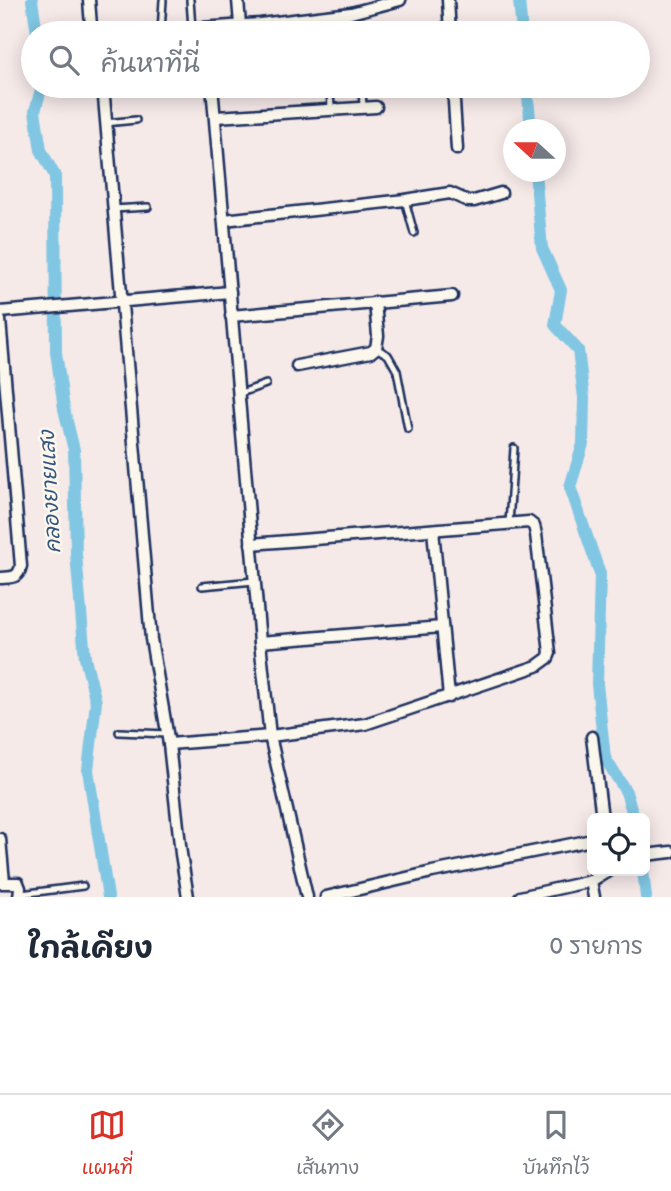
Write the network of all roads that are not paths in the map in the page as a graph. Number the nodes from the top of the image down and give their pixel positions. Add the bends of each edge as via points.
1 (89, 0) edge
2 (163, 0) edge
3 (190, 0) edge
4 (238, 0) edge
5 (400, 0) edge
6 (448, 0) edge
7 (92, 21) edge
8 (162, 21) edge
9 (192, 21) edge
10 (240, 21) edge
11 (277, 21) edge
12 (449, 21) edge
13 (104, 98) edge
14 (214, 98) edge
15 (330, 98) edge
16 (363, 98) edge
17 (454, 98) edge
18 (376, 107) dead end
19 (363, 108) junction
20 (331, 110) junction
21 (216, 117) junction
22 (136, 120) dead end
23 (105, 123) junction
24 (457, 149) dead end
25 (501, 193) dead end
26 (405, 200) junction
27 (148, 207) dead end
28 (113, 209) junction
29 (225, 220) junction
30 (414, 233) dead end
31 (230, 292) junction
32 (452, 296) dead end
33 (121, 302) junction
34 (375, 302) junction
35 (0, 312) edge
36 (231, 316) junction
37 (0, 320) edge
38 (376, 348) junction
39 (297, 366) dead end
40 (266, 384) dead end
41 (238, 394) junction
42 (408, 429) dead end
43 (514, 448) dead end
44 (509, 524) junction
45 (433, 530) junction
46 (251, 544) junction
47 (0, 578) edge
48 (254, 581) junction
49 (202, 586) dead end
50 (442, 627) junction
51 (260, 642) junction
52 (449, 697) junction
53 (119, 732) dead end
54 (270, 736) junction
55 (592, 737) dead end
56 (168, 739) junction
57 (601, 813) edge
58 (0, 839) edge
59 (587, 841) edge
60 (671, 852) edge
61 (650, 854) edge
62 (600, 876) edge
63 (590, 881) junction
64 (2, 882) edge
65 (83, 886) dead end
66 (20, 895) edge
67 (188, 897) edge
68 (307, 897) edge
69 (326, 897) edge
70 (520, 897) edge
71 (594, 897) edge

1 - 7 street
2 - 8 lane
3 - 9 lane
4 - 10 street
5 - 11 street via 351,13
6 - 12 street
13 - 23 street
14 - 21 street
15 - 20 lane
16 - 19 lane
17 - 24 street
18 - 19 street
19 - 20 street
20 - 21 street
21 - 29 street
22 - 23 lane
23 - 28 street
25 - 26 street via 474,201 450,193
26 - 29 street
26 - 30 lane
27 - 28 lane
28 - 33 street
29 - 31 street
31 - 33 street
31 - 36 street
32 - 34 street
33 - 35 street
33 - 56 street via 151,639
34 - 36 street
34 - 38 street
36 - 41 street
37 - 47 street via 21,566 15,577
38 - 39 street
38 - 42 lane via 388,355 397,371
40 - 41 lane
41 - 46 street
43 - 44 lane
44 - 45 street
44 - 52 street via 529,522 534,526 550,653 537,666
45 - 46 street
45 - 50 street
46 - 48 street
48 - 49 lane
48 - 51 street
50 - 51 street
50 - 52 street
51 - 54 street
52 - 54 street via 365,724
53 - 56 lane
54 - 56 street
54 - 68 street
55 - 57 street
56 - 67 street
58 - 64 street
59 - 69 street
60 - 61 street
62 - 63 street
63 - 70 street
63 - 71 street
64 - 66 street via 18,883
65 - 66 lane

